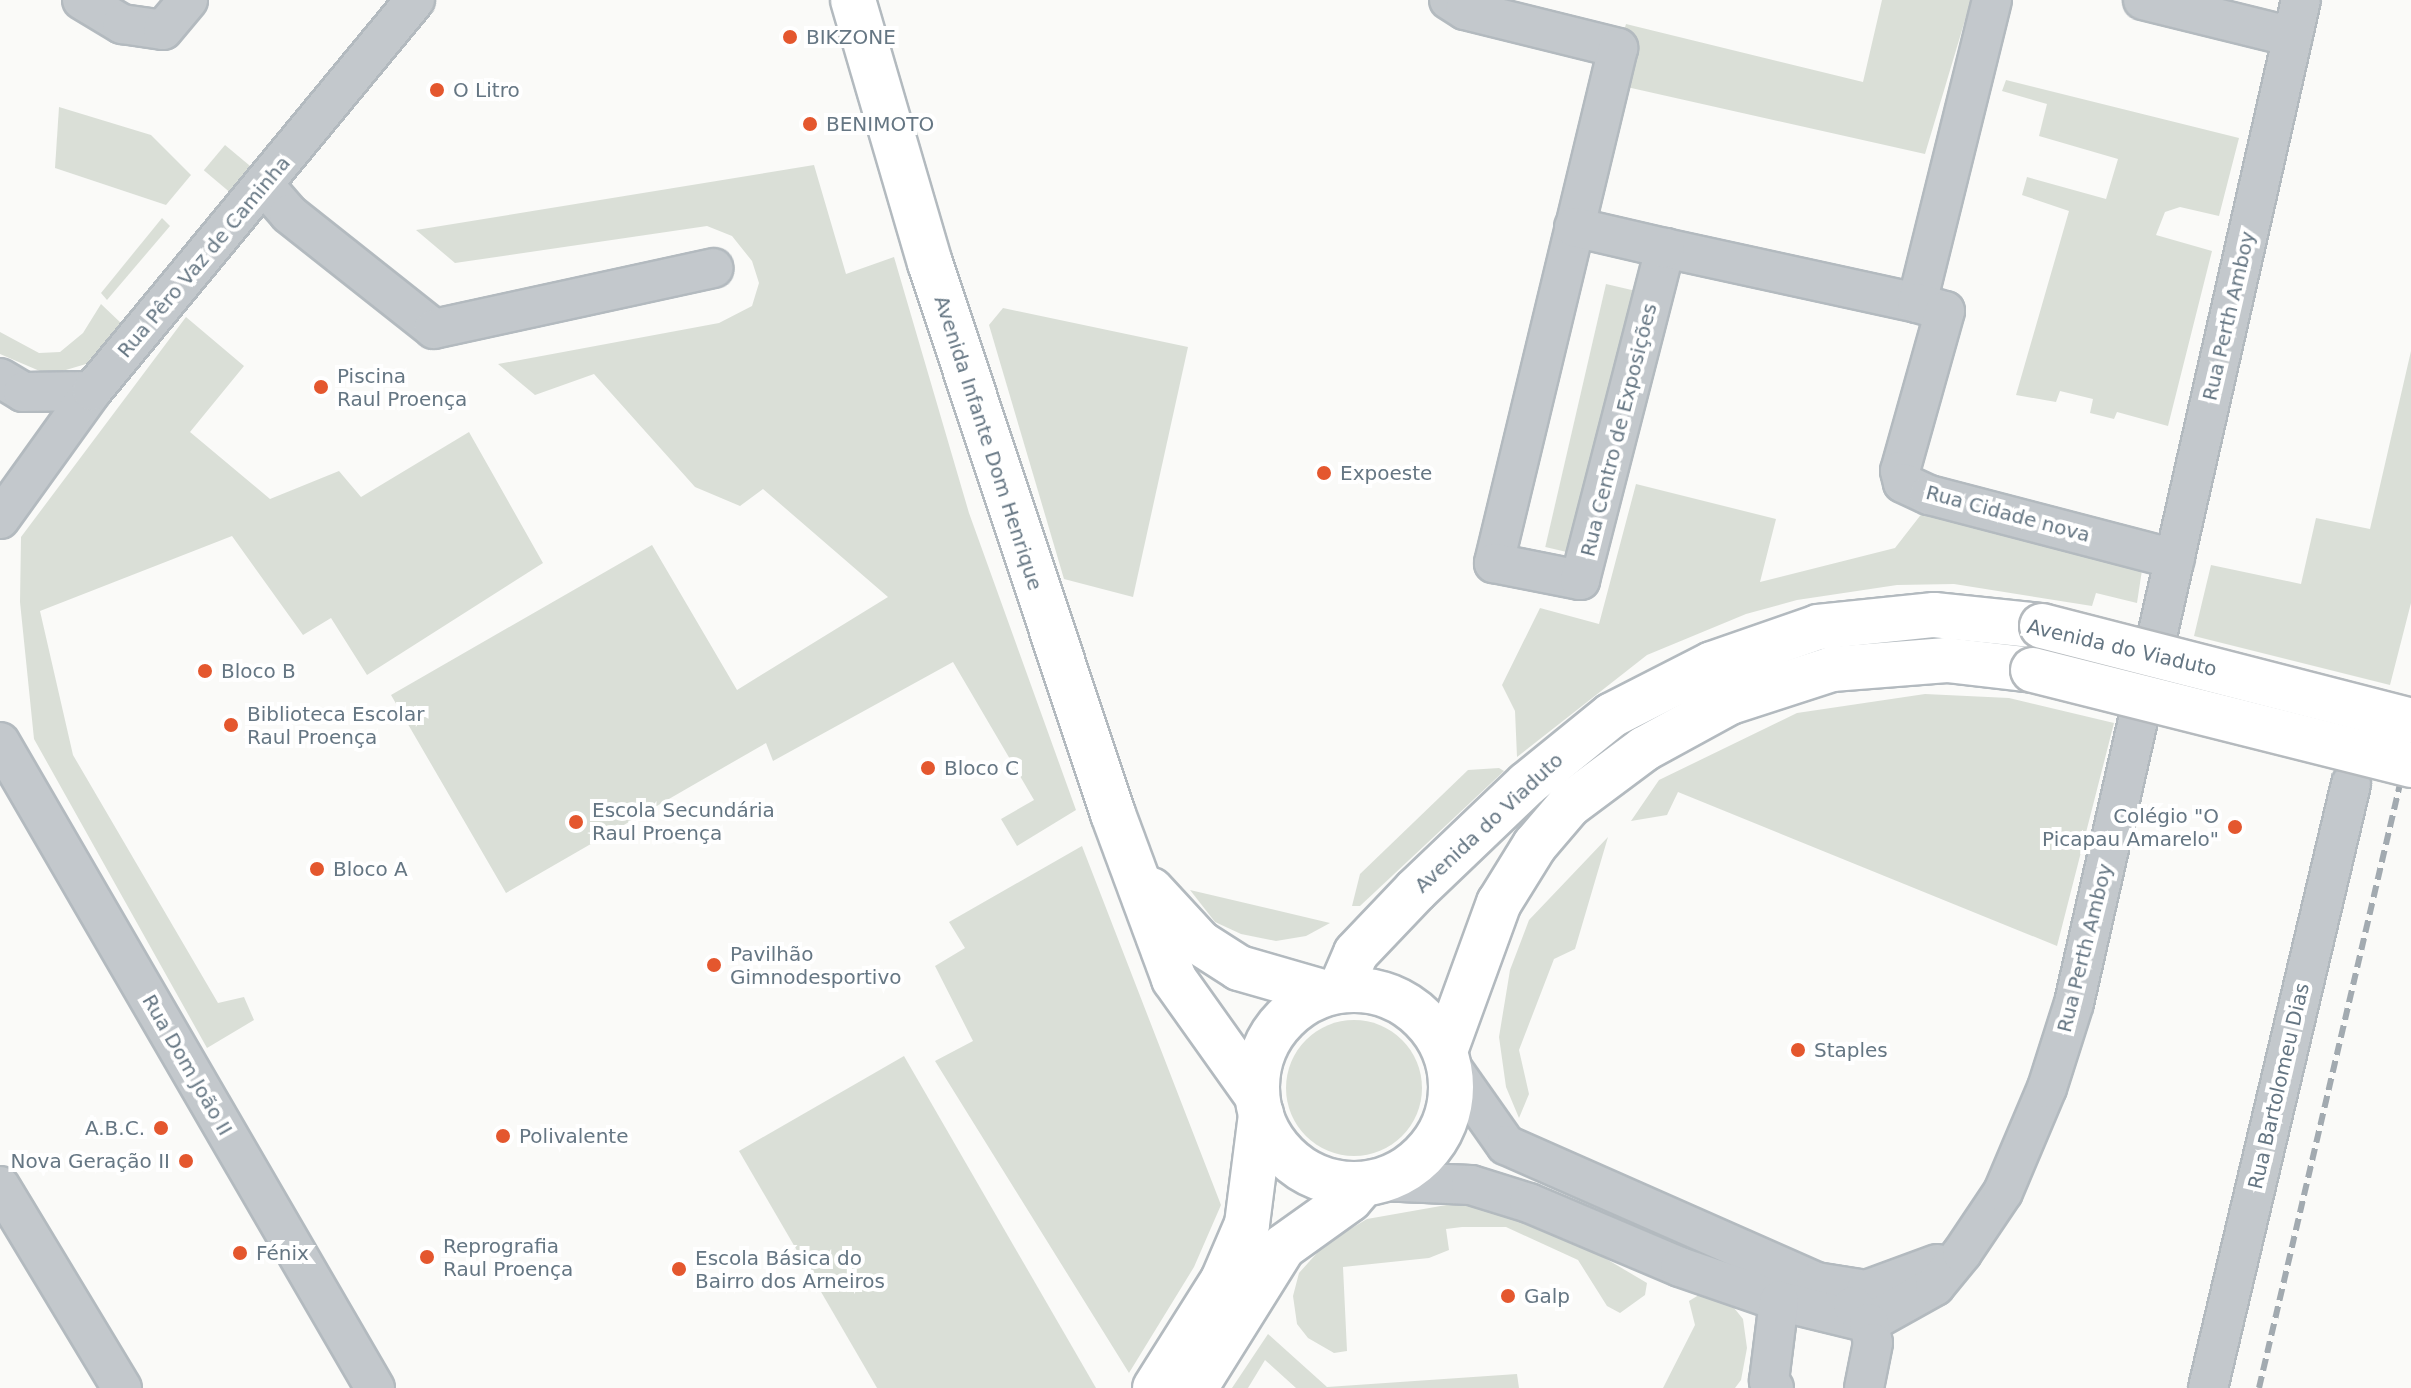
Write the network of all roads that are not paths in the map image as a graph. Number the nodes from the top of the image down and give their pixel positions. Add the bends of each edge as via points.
1 (82, 0) edge
2 (188, 0) edge
3 (415, 0) edge
4 (853, 0) edge
5 (1449, 0) edge
6 (1992, 0) edge
7 (2143, 0) edge
8 (2301, 0) edge
9 (2292, 37) junction
10 (264, 185) junction
11 (1574, 227) junction
12 (1665, 248) junction
13 (713, 268) dead end
14 (1917, 303) junction
15 (0, 378) edge
16 (92, 391) junction
17 (0, 519) edge
18 (2175, 559) junction
19 (2411, 721) edge
20 (0, 737) edge
21 (2411, 765) edge
22 (2351, 784) dead end
23 (12, 791) edge
24 (1141, 880) junction
25 (1333, 992) junction
26 (1447, 1057) junction
27 (1259, 1105) junction
28 (1370, 1183) junction
29 (0, 1186) edge
30 (1698, 1226) junction
31 (1962, 1253) junction
32 (1647, 1254) junction
33 (1833, 1285) junction
34 (1779, 1301) junction
35 (1869, 1323) junction
36 (367, 1385) edge
37 (1769, 1386) edge
38 (122, 1388) edge
39 (1155, 1388) edge
40 (1195, 1388) edge
41 (1864, 1388) edge
42 (2208, 1388) edge

1 - 2 street via 122,24 163,30
3 - 10 street, Rua Pêro Vaz de Caminha
4 - 24 main road, Avenida Infante Dom Henrique via 930,263 1050,636
5 - 11 street, Rua Centro de Exposições via 1465,10 1618,48
6 - 14 street
7 - 9 street
8 - 9 street, Rua Perth Amboy
9 - 18 street, Rua Perth Amboy
10 - 13 street via 289,214 434,329
10 - 16 street, Rua Pêro Vaz de Caminha
11 - 12 street
11 - 12 street, Rua Centro de Exposições via 1494,563 1580,580
12 - 14 street
14 - 18 street, Rua Cidade nova via 1945,311 1900,471 1903,483 1929,495
15 - 16 street via 23,392
16 - 17 street, Rua Pêro Vaz de Caminha
18 - 31 street, Rua Perth Amboy via 2074,1003 2047,1088 2003,1192
19 - 25 main road, Avenida do Viaduto, bridge via 2042,626 1934,615 1818,627 1712,664 1612,715 1527,784 1416,890 1356,953
20 - 23 street, Rua Dom João II
21 - 26 main road, Avenida do Viaduto, bridge via 2033,670 1947,660 1832,669 1730,702 1644,749 1569,805 1535,845 1499,903
22 - 42 street, Rua Bartolomeu Dias
23 - 36 street, Rua Dom João II
24 - 25 main road, Avenida Infante Dom Henrique via 1200,943 1239,968
24 - 27 main road, Avenida Infante Dom Henrique via 1174,979
25 - 26 main road via 1373,991 1403,1002 1428,1023
25 - 27 main road via 1279,1024 1260,1058
26 - 28 main road via 1451,1102 1438,1137 1413,1165
26 - 30 street via 1506,1145
27 - 28 main road via 1292,1162 1325,1180
27 - 39 main road via 1247,1224 1223,1280
28 - 32 street via 1471,1185 1529,1203
28 - 40 main road via 1283,1247
29 - 38 street
30 - 32 street via 1663,1250
30 - 33 street via 1816,1282
31 - 33 street via 1866,1290
31 - 35 street, Rua Perth Amboy via 1935,1286
32 - 34 street
33 - 35 street
34 - 35 street
34 - 37 street
35 - 41 street via 1873,1343

